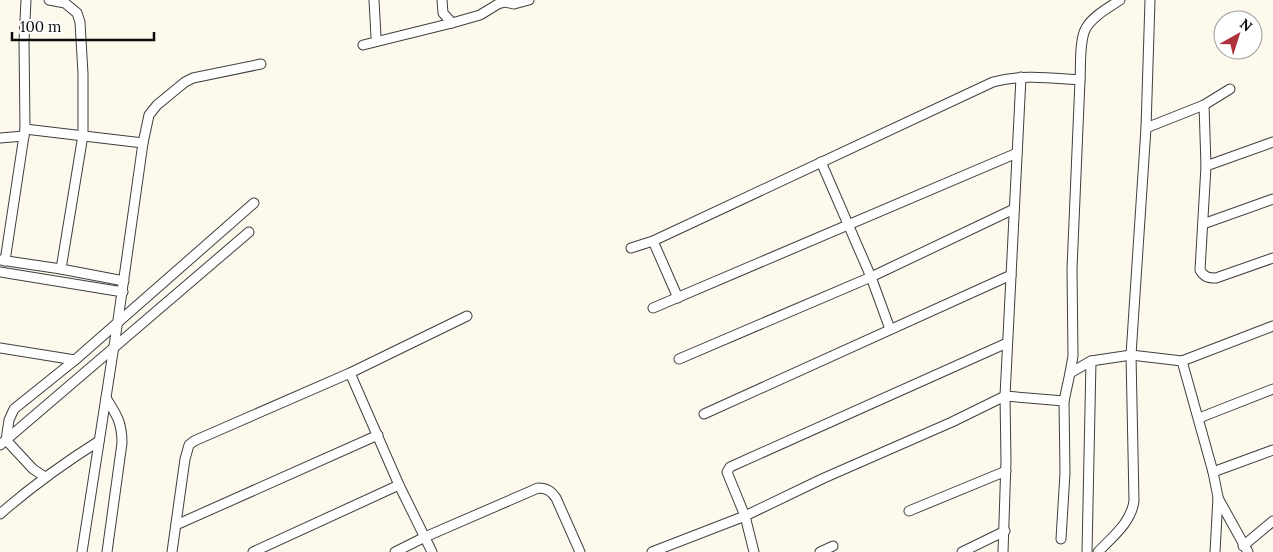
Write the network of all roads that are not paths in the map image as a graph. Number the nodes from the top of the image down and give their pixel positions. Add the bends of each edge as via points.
1 (26, 0) edge
2 (49, 0) edge
3 (374, 0) edge
4 (442, 0) edge
5 (529, 0) edge
6 (1120, 0) edge
7 (1150, 0) edge
8 (505, 1) edge
9 (452, 23) junction
10 (376, 36) dead end
11 (363, 45) dead end
12 (261, 64) dead end
13 (1020, 77) junction
14 (1080, 80) junction
15 (1230, 88) dead end
16 (1204, 105) junction
17 (1146, 128) junction
18 (25, 132) junction
19 (82, 135) junction
20 (0, 138) edge
21 (1273, 142) edge
22 (143, 143) junction
23 (1017, 153) junction
24 (820, 162) junction
25 (1206, 166) junction
26 (1273, 199) edge
27 (254, 203) dead end
28 (1014, 209) junction
29 (1203, 224) junction
30 (847, 226) junction
31 (250, 232) dead end
32 (653, 241) junction
33 (631, 248) dead end
34 (1273, 258) edge
35 (2, 261) edge
36 (61, 269) junction
37 (0, 272) edge
38 (1011, 275) junction
39 (871, 277) junction
40 (124, 282) junction
41 (122, 292) junction
42 (678, 298) junction
43 (653, 308) dead end
44 (467, 316) dead end
45 (118, 320) junction
46 (1273, 326) edge
47 (890, 329) junction
48 (1007, 343) junction
49 (114, 346) junction
50 (0, 348) edge
51 (1131, 355) junction
52 (679, 359) dead end
53 (75, 360) junction
54 (1091, 361) junction
55 (1182, 361) junction
56 (1070, 373) junction
57 (350, 374) junction
58 (1273, 390) edge
59 (1004, 396) junction
60 (106, 398) junction
61 (1064, 401) junction
62 (704, 414) dead end
63 (1199, 418) junction
64 (378, 435) junction
65 (99, 441) junction
66 (3, 442) edge
67 (1273, 450) edge
68 (1006, 471) junction
69 (1213, 472) junction
70 (45, 477) junction
71 (399, 485) junction
72 (1218, 498) junction
73 (909, 511) dead end
74 (0, 514) edge
75 (745, 516) junction
76 (1273, 521) edge
77 (176, 524) junction
78 (1005, 531) junction
79 (425, 537) junction
80 (1061, 539) dead end
81 (833, 546) dead end
82 (1246, 549) edge
83 (82, 552) edge
84 (106, 552) edge
85 (172, 552) edge
86 (253, 552) edge
87 (396, 552) edge
88 (432, 552) edge
89 (580, 552) edge
90 (652, 552) edge
91 (754, 552) edge
92 (820, 552) edge
93 (962, 552) edge
94 (1003, 552) edge
95 (1087, 552) edge
96 (1098, 552) edge
97 (1215, 552) edge

1 - 18 street
2 - 19 street via 72,8 80,22
3 - 10 street
4 - 9 street via 443,13
5 - 8 street via 514,4
6 - 14 street via 1086,28
7 - 17 street
8 - 9 street via 480,15
9 - 11 street
12 - 22 street via 185,82 149,115
13 - 14 street
13 - 23 street
13 - 24 street via 993,82
14 - 56 street
15 - 16 street
16 - 17 street
16 - 25 street
17 - 51 street
18 - 19 street
18 - 20 street
18 - 35 street
19 - 22 street
19 - 36 street
21 - 25 street
22 - 40 street
23 - 28 street
23 - 30 street
24 - 30 street
24 - 32 street
25 - 29 street
26 - 29 street
27 - 45 street
28 - 38 street
28 - 39 street
29 - 34 street via 1199,263 1204,276 1216,278
30 - 39 street
30 - 42 street
31 - 49 street
32 - 33 street
32 - 42 street
35 - 36 street
36 - 40 street
37 - 41 street
38 - 47 street
38 - 48 street
39 - 47 street
39 - 52 street
40 - 41 street
41 - 45 street
42 - 43 street
44 - 57 street
45 - 49 street
45 - 53 street
46 - 55 street
47 - 62 street
48 - 59 street
48 - 75 street via 730,467 727,472
49 - 60 street
49 - 66 street
50 - 53 street
51 - 54 street
51 - 55 street
51 - 96 street via 1133,508 1126,523
53 - 66 street via 14,408
54 - 56 street
54 - 95 street
55 - 63 street
56 - 61 street
57 - 64 street
57 - 77 street via 194,441 186,452
58 - 63 street
59 - 61 street
59 - 68 street
59 - 75 street
60 - 65 street
60 - 84 street via 122,429
61 - 80 street via 1065,473
63 - 69 street
64 - 71 street
64 - 77 street
65 - 70 street
65 - 83 street
66 - 70 street
67 - 69 street
68 - 73 street
68 - 78 street
69 - 72 street
70 - 74 street
71 - 79 street
71 - 86 street
72 - 82 street
72 - 97 street
75 - 90 street
75 - 91 street
76 - 82 street
77 - 85 street
78 - 93 street
78 - 94 street
79 - 87 street
79 - 88 street
79 - 89 street via 544,488 556,498
81 - 92 street

